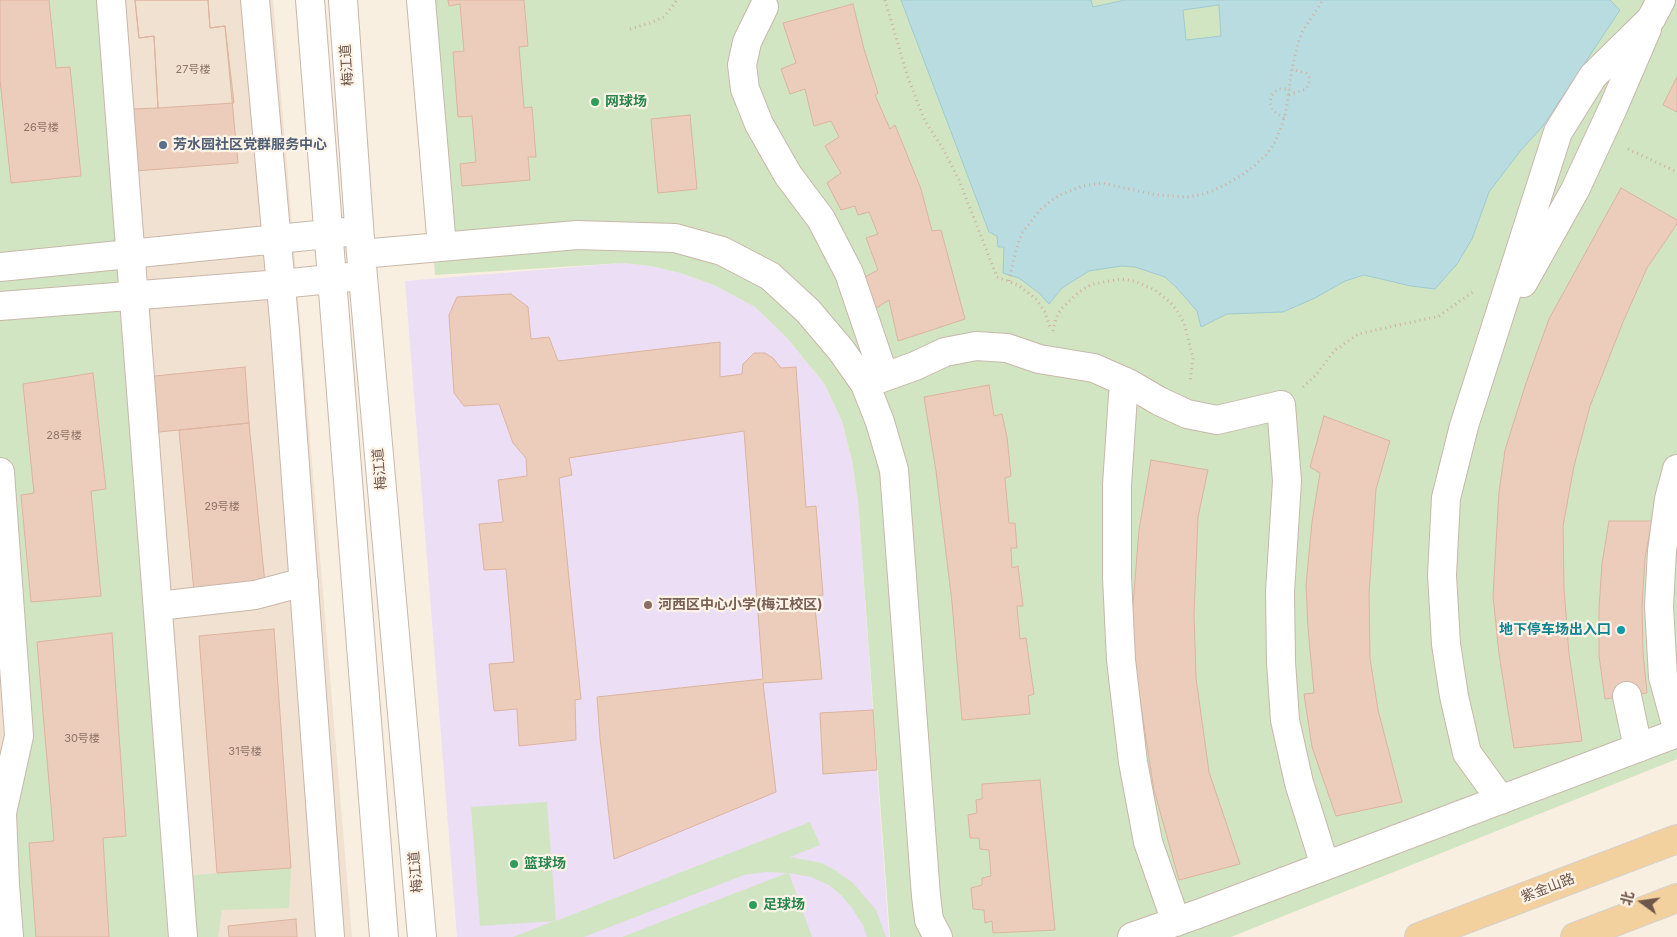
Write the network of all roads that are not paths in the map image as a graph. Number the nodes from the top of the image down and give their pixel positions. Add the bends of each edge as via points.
1 (111, 0) edge
2 (255, 0) edge
3 (310, 0) edge
4 (343, 0) edge
5 (421, 0) edge
6 (764, 7) dead end
7 (1656, 9) edge
8 (329, 234) junction
9 (277, 240) junction
10 (442, 247) junction
11 (131, 254) junction
12 (361, 254) junction
13 (0, 266) edge
14 (332, 279) junction
15 (281, 284) junction
16 (134, 296) junction
17 (0, 306) edge
18 (1494, 334) junction
19 (875, 380) junction
20 (1124, 381) junction
21 (1677, 469) edge
22 (0, 472) edge
23 (304, 582) junction
24 (158, 606) junction
25 (1627, 696) dead end
26 (1677, 728) edge
27 (1677, 733) edge
28 (1638, 748) junction
29 (1501, 800) junction
30 (1677, 839) edge
31 (1325, 866) junction
32 (2, 885) edge
33 (1677, 898) edge
34 (1176, 922) junction
35 (9, 937) edge
36 (183, 937) edge
37 (330, 937) edge
38 (384, 937) edge
39 (422, 937) edge
40 (938, 937) edge
41 (1132, 937) edge
42 (1419, 937) edge
43 (1575, 937) edge

1 - 11 street
2 - 9 street
3 - 8 street
4 - 12 street, 梅江道
5 - 10 street
6 - 19 street via 747,42 742,65 745,89 759,124 788,175 820,219 848,273
7 - 18 street via 1575,190
7 - 18 street via 1593,76 1558,132
8 - 9 street
8 - 12 street
8 - 14 street
9 - 11 street
9 - 15 street
10 - 12 street
10 - 19 street via 577,235 676,238 722,251 770,276 808,310 841,350
11 - 13 street
11 - 16 street
12 - 14 street
12 - 39 street, 梅江道
14 - 15 street
14 - 38 street
15 - 16 street
15 - 23 street
16 - 17 street
16 - 24 street
18 - 29 street via 1464,426 1446,498 1442,575 1446,644 1467,753
19 - 20 street via 945,352 976,346 1007,348 1039,359 1094,368
19 - 40 street via 880,422 894,470 926,896 929,920
20 - 31 street via 1187,414 1217,420 1281,405 1287,481 1280,592 1285,720 1299,784
20 - 34 street via 1117,486 1121,660 1133,762 1148,842
21 - 26 street via 1662,551 1659,606 1663,677
22 - 32 street via 18,736 2,814
23 - 24 street via 255,595
23 - 37 street
24 - 36 street
25 - 28 street
27 - 28 street
28 - 29 street
29 - 31 street
30 - 42 main road, 紫金山路
31 - 34 street
32 - 35 street
33 - 43 main road
34 - 41 street

